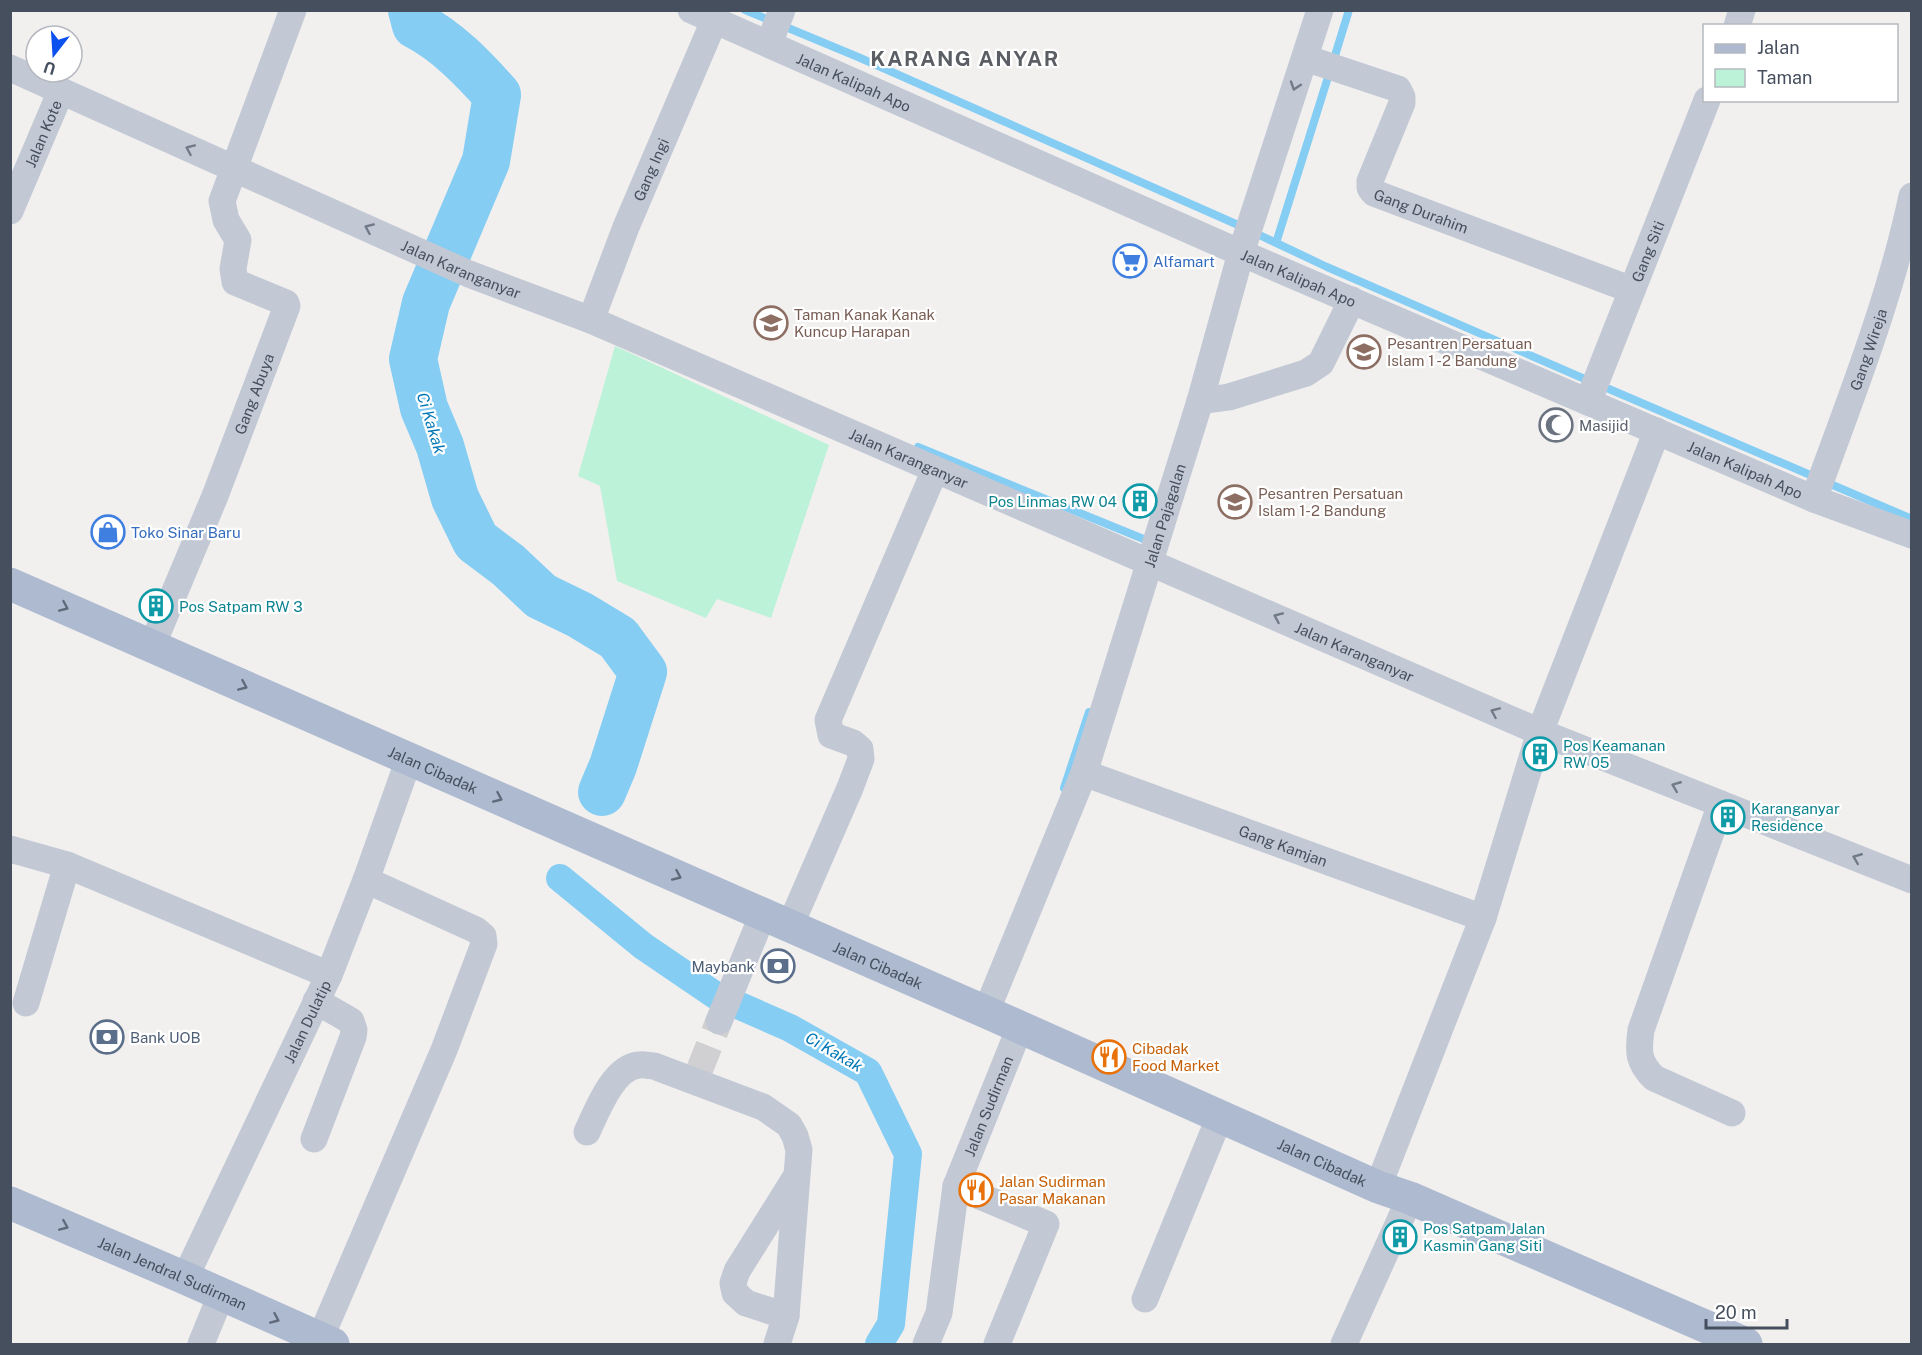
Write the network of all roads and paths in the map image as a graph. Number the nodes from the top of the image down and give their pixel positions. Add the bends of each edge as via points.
1 (293, 10) edge
2 (1320, 10) edge
3 (702, 16) edge
4 (777, 25) edge
5 (1305, 58) junction
6 (10, 68) edge
7 (59, 90) junction
8 (1706, 102) edge
9 (234, 169) junction
10 (1911, 196) edge
11 (10, 211) edge
12 (1241, 253) junction
13 (1632, 290) junction
14 (1352, 300) junction
15 (591, 320) junction
16 (1200, 401) junction
17 (1588, 402) junction
18 (1657, 431) junction
19 (935, 470) junction
20 (1814, 499) junction
21 (1911, 535) edge
22 (1150, 561) junction
23 (10, 584) edge
24 (152, 646) junction
25 (1540, 732) junction
26 (409, 759) junction
27 (1084, 772) junction
28 (1721, 804) junction
29 (10, 849) edge
30 (67, 864) junction
31 (366, 880) junction
32 (1911, 880) edge
33 (1483, 918) junction
34 (777, 920) junction
35 (329, 975) junction
36 (316, 1001) junction
37 (26, 1003) dead end
38 (722, 1012) tunnel mouth
39 (986, 1012) junction
40 (1020, 1027) junction
41 (1732, 1113) dead end
42 (1220, 1116) junction
43 (587, 1132) dead end
44 (314, 1138) dead end
45 (797, 1175) junction
46 (956, 1185) junction
47 (1378, 1187) junction
48 (1410, 1198) junction
49 (10, 1203) edge
50 (185, 1278) junction
51 (221, 1295) junction
52 (1145, 1299) dead end
53 (786, 1316) junction
54 (326, 1342) edge
55 (201, 1344) edge
56 (777, 1344) edge
57 (926, 1344) edge
58 (997, 1344) edge
59 (1344, 1344) edge
60 (1746, 1344) edge

1 - 9 street
2 - 5 street, Jalan Pajagalan
3 - 4 street, Jalan Kalipah Apo
3 - 15 street, Gang Ingi
4 - 12 street, Jalan Kalipah Apo via 1008,152
5 -> 12 street, Jalan Pajagalan
5 - 13 street, Gang Durahim via 1398,89 1402,103 1370,181 1374,193
6 - 7 street, Jalan Karanganyar
9 -> 7 street, Jalan Karanganyar
7 - 11 street, Jalan Kote
8 - 13 street, Gang Siti
15 -> 9 street, Jalan Karanganyar via 469,274
9 - 24 street, Gang Abuya via 222,201 226,220 238,240 235,282 287,306 215,496
10 - 20 street, Gang Wireja via 1873,337
12 - 14 street, Jalan Kalipah Apo
12 - 16 street, Jalan Pajagalan
13 - 17 street, Gang Siti
14 - 16 street via 1321,363 1306,374 1229,398
14 - 17 street, Jalan Kalipah Apo
15 - 19 street, Jalan Karanganyar
16 - 22 street, Jalan Pajagalan
17 - 18 street, Jalan Kalipah Apo
18 - 20 street, Jalan Kalipah Apo
18 - 25 street
19 - 22 street, Jalan Karanganyar
19 - 34 street via 828,720 831,735 853,743 860,749 861,759
20 - 21 street, Jalan Kalipah Apo
25 -> 22 street, Jalan Karanganyar
22 - 27 street, Jalan Pajagalan
23 -> 24 main road, Jalan Cibadak
24 -> 26 main road, Jalan Cibadak
28 -> 25 street, Jalan Karanganyar
25 - 33 street
26 - 31 street, Jalan Dulatip
26 -> 34 main road, Jalan Cibadak
27 - 33 street, Gang Kamjan
27 - 39 street, Jalan Pajagalan
32 -> 28 street, Jalan Karanganyar
28 - 41 street via 1639,1045 1640,1060 1654,1078
29 - 30 street
30 - 35 street
30 - 37 street
31 - 35 street, Jalan Dulatip
31 - 54 street via 476,930 483,936 484,944
33 - 47 street
34 - 38 street via 738,975
34 - 39 main road, Jalan Cibadak
35 - 36 street, Jalan Dulatip
36 - 44 street via 351,1022 354,1030
36 - 50 street, Jalan Dulatip
39 - 40 main road, Jalan Cibadak
40 - 42 main road, Jalan Cibadak
40 - 46 street, Jalan Sudirman
42 - 47 main road, Jalan Cibadak
42 - 52 street
43 - 45 street via 611,1085 627,1069 654,1066 697,1076 763,1107 789,1125 799,1150
45 - 53 street
45 - 53 street via 733,1283 735,1293 746,1303
46 - 57 street, Jalan Sudirman via 939,1313
46 - 58 street via 1046,1224
47 - 48 main road, Jalan Cibadak
48 - 59 street
48 - 60 main road, Jalan Cibadak
49 -> 50 main road, Jalan Jendral Sudirman
50 - 51 main road, Jalan Jendral Sudirman
51 -> 54 main road, Jalan Jendral Sudirman
51 - 55 street
53 - 56 street

